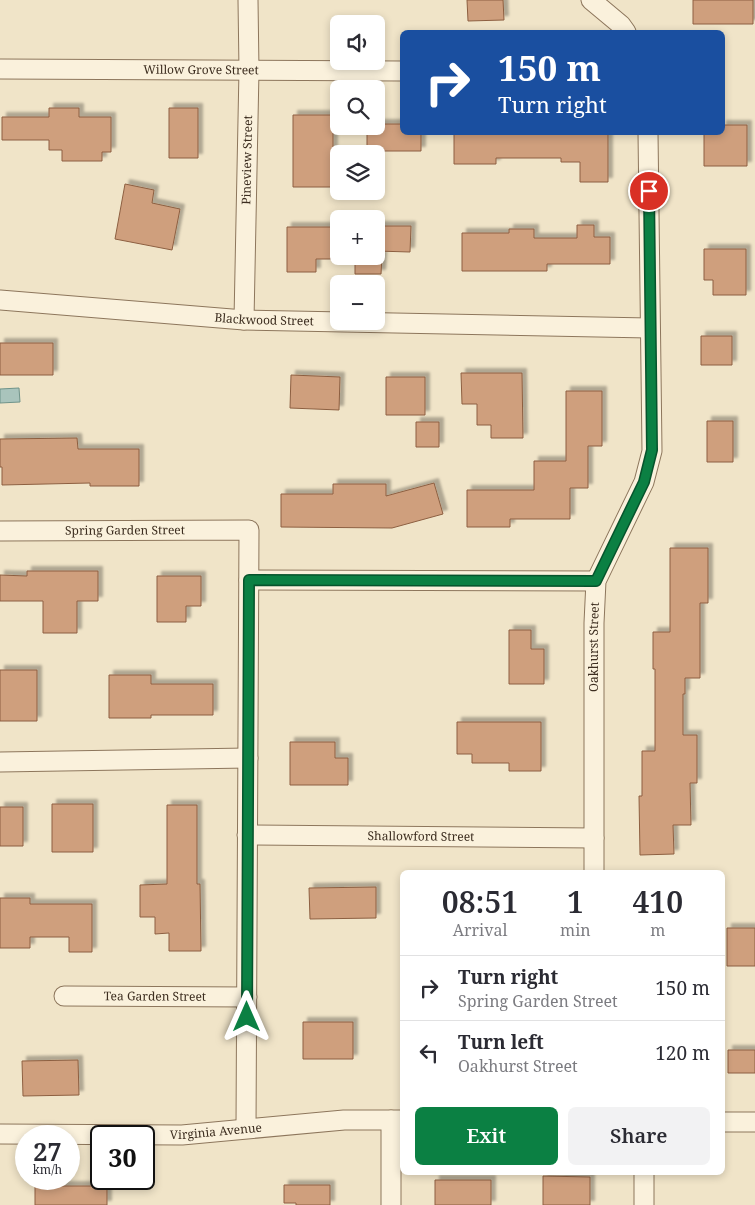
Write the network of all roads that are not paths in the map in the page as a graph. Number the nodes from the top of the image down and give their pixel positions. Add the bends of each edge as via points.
1 (248, 0) edge
2 (591, 0) edge
3 (624, 30) edge
4 (0, 69) edge
5 (249, 70) junction
6 (400, 71) edge
7 (648, 135) edge
8 (0, 300) edge
9 (244, 320) junction
10 (650, 328) junction
11 (0, 531) edge
12 (249, 580) junction
13 (596, 581) junction
14 (248, 758) junction
15 (0, 762) edge
16 (247, 835) junction
17 (594, 838) junction
18 (594, 870) edge
19 (64, 996) dead end
20 (247, 997) junction
21 (397, 1120) edge
22 (725, 1122) edge
23 (755, 1122) edge
24 (246, 1128) junction
25 (0, 1134) edge
26 (644, 1175) edge
27 (391, 1205) edge
28 (644, 1205) edge

1 - 5 street, Pineview Street
2 - 3 street
4 - 5 street, Willow Grove Street
5 - 6 street, Willow Grove Street
5 - 9 street, Pineview Street
7 - 10 street, Oakhurst Street
8 - 9 street, Blackwood Street
9 - 10 street, Blackwood Street
10 - 13 street, Oakhurst Street via 652,450 644,482
11 - 12 street, Spring Garden Street via 249,530
12 - 13 street
12 - 14 street
13 - 17 street, Oakhurst Street
14 - 15 street
14 - 16 street
16 - 17 street, Shallowford Street
16 - 20 street
17 - 18 street, Oakhurst Street
19 - 20 street, Tea Garden Street
20 - 24 street
21 - 24 street, Virginia Avenue via 344,1120
21 - 27 street
22 - 23 street
24 - 25 street, Virginia Avenue via 182,1135
26 - 28 street

